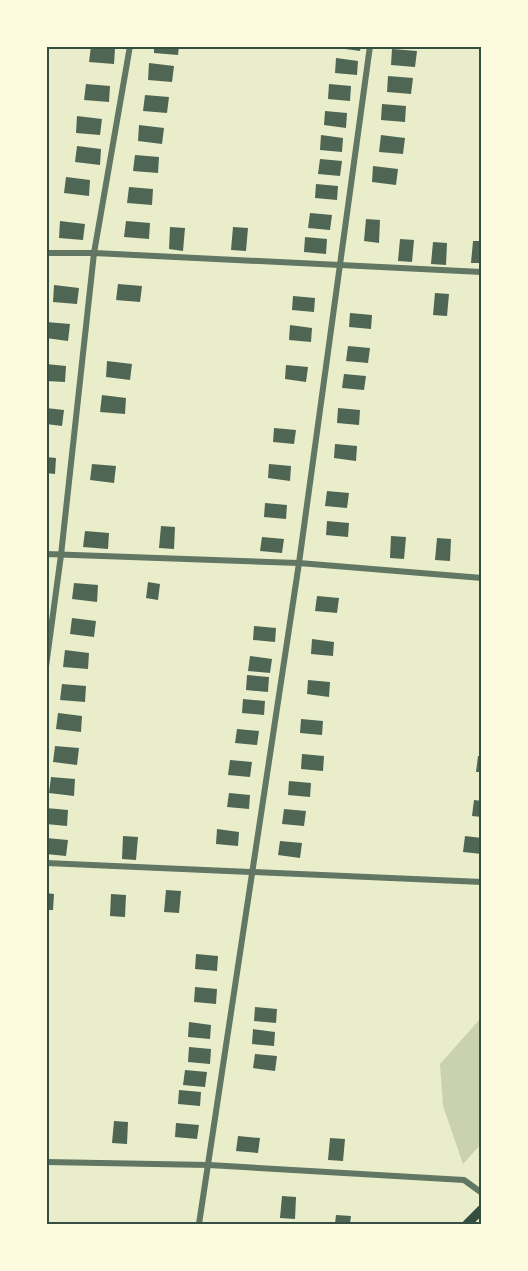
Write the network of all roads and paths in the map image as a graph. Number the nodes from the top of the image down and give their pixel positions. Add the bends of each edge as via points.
1 (130, 46) edge
2 (370, 46) edge
3 (46, 253) edge
4 (94, 253) junction
5 (340, 265) junction
6 (482, 272) edge
7 (46, 554) edge
8 (61, 555) junction
9 (299, 564) junction
10 (482, 578) edge
11 (46, 666) edge
12 (46, 863) edge
13 (253, 873) junction
14 (482, 882) edge
15 (46, 1162) edge
16 (209, 1165) junction
17 (482, 1193) edge
18 (482, 1209) edge
19 (199, 1224) edge
20 (467, 1224) edge

1 - 4 street
2 - 5 street
3 - 4 street
4 - 5 street
4 - 8 street
5 - 6 street
5 - 9 street
7 - 8 street
8 - 9 street
8 - 11 street
9 - 10 street
9 - 13 street
12 - 13 street
13 - 14 street
13 - 16 street
15 - 16 street
16 - 17 street via 464,1180
16 - 19 street
18 - 20 main road

